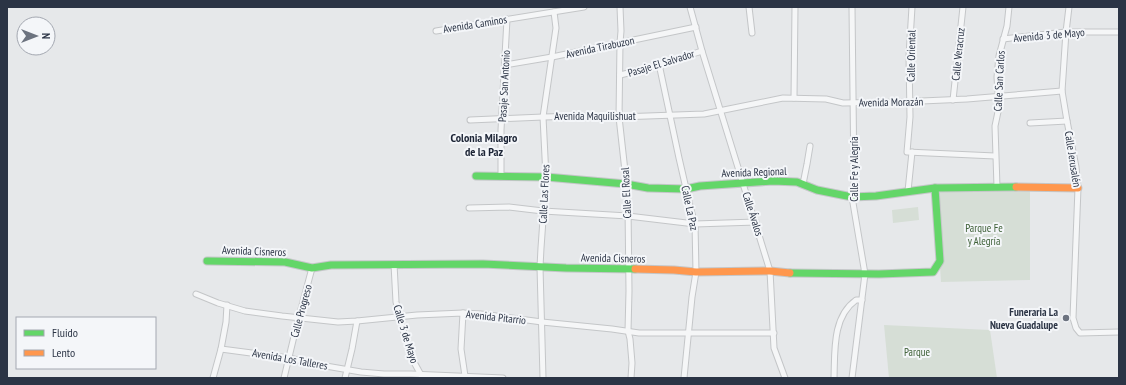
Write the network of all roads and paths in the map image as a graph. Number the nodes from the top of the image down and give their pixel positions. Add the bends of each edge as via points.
1 (584, 7) edge
2 (620, 7) edge
3 (690, 7) edge
4 (749, 7) edge
5 (795, 7) edge
6 (852, 7) edge
7 (912, 7) edge
8 (963, 7) edge
9 (1009, 7) edge
10 (1069, 7) edge
11 (554, 12) junction
12 (507, 19) junction
13 (696, 27) junction
14 (436, 30) dead end
15 (1066, 32) junction
16 (1119, 32) edge
17 (752, 33) dead end
18 (1003, 39) junction
19 (620, 43) junction
20 (702, 50) junction
21 (552, 57) junction
22 (505, 64) junction
23 (659, 64) junction
24 (620, 75) junction
25 (1062, 91) junction
26 (999, 97) junction
27 (794, 98) junction
28 (953, 100) junction
29 (910, 102) junction
30 (853, 103) junction
31 (720, 111) junction
32 (669, 115) junction
33 (543, 117) junction
34 (619, 117) junction
35 (502, 118) junction
36 (470, 120) dead end
37 (1067, 122) junction
38 (1030, 123) dead end
39 (810, 146) dead end
40 (910, 152) junction
41 (995, 156) junction
42 (476, 176) dead end
43 (501, 177) junction
44 (546, 177) junction
45 (742, 183) junction
46 (626, 184) junction
47 (803, 184) junction
48 (997, 187) junction
49 (935, 188) junction
50 (1078, 188) junction
51 (686, 189) junction
52 (908, 191) junction
53 (852, 197) junction
54 (469, 208) dead end
55 (543, 211) junction
56 (628, 216) junction
57 (756, 222) junction
58 (695, 224) junction
59 (207, 261) dead end
60 (394, 264) junction
61 (540, 267) junction
62 (312, 268) junction
63 (628, 269) junction
64 (770, 271) junction
65 (696, 272) junction
66 (865, 274) junction
67 (196, 294) dead end
68 (862, 300) junction
69 (227, 306) junction
70 (463, 313) junction
71 (400, 317) junction
72 (299, 318) junction
73 (357, 321) junction
74 (542, 322) junction
75 (628, 331) junction
76 (1119, 332) edge
77 (689, 333) junction
78 (774, 333) junction
79 (221, 348) junction
80 (289, 358) junction
81 (347, 369) junction
82 (400, 376) edge
83 (421, 376) edge
84 (465, 376) junction
85 (213, 378) edge
86 (284, 378) edge
87 (345, 378) edge
88 (503, 378) edge
89 (543, 378) edge
90 (631, 378) edge
91 (684, 378) edge
92 (785, 378) edge
93 (834, 378) edge
94 (852, 378) edge

1 - 11 street, Avenida Caminos
2 - 19 street, Calle El Rosal
3 - 13 street, Calle Ávalos
4 - 17 street
5 - 27 street
6 - 30 street, Calle Fe y Alegría
7 - 29 street, Calle Oriental
8 - 28 street, Calle Veracruz
9 - 18 street, Calle San Carlos
10 - 15 street, Calle Jerusalén
11 - 12 street, Avenida Caminos
11 - 21 street, Calle Las Flores via 556,28
12 - 14 street, Avenida Caminos
12 - 22 street, Pasaje San Antonio
13 - 19 street, Avenida Tirabuzon
13 - 20 street, Calle Ávalos
15 - 16 street, Avenida 3 de Mayo
15 - 18 street, Avenida 3 de Mayo
15 - 25 street, Calle Jerusalén
18 - 26 street, Calle San Carlos via 997,78
19 - 21 street, Avenida Tirabuzon
19 - 24 street, Calle El Rosal
20 - 23 street, Pasaje El Salvador
20 - 31 street, Calle Ávalos
21 - 22 street, Avenida Tirabuzon
21 - 33 street, Calle Las Flores
22 - 35 street, Pasaje San Antonio
23 - 24 street, Pasaje El Salvador
23 - 32 street, Calle La Paz
24 - 34 street, Calle El Rosal
25 - 26 street, Avenida Morazán
25 - 37 street, Calle Jerusalén
26 - 28 street, Avenida Morazán
26 - 41 street, Calle San Carlos via 995,126
27 - 30 street, Avenida Morazán
27 - 31 street, Avenida Morazán
28 - 29 street, Avenida Morazán
29 - 30 street, Avenida Morazán
29 - 40 street, Calle Oriental
30 - 53 street, Calle Fe y Alegría
31 - 32 street, Avenida Maquilishuat
31 - 45 street, Calle Ávalos
32 - 34 street, Avenida Maquilishuat
32 - 51 street, Calle La Paz
33 - 34 street, Avenida Maquilishuat
33 - 35 street, Avenida Maquilishuat
33 - 44 street, Calle Las Flores
34 - 46 street, Calle El Rosal
35 - 36 street, Avenida Maquilishuat
35 - 43 street, Pasaje San Antonio
37 - 38 street
37 - 50 street, Calle Jerusalén
39 - 47 street
40 - 41 street
40 - 52 street, Calle Oriental
41 - 48 street, Calle San Carlos
42 - 43 street, Avenida Regional
43 - 44 street, Avenida Regional
44 - 46 street, Avenida Regional
44 - 55 street, Calle Las Flores
45 - 47 street, Avenida Regional via 774,180
45 - 51 street, Avenida Regional
45 - 57 street, Calle Ávalos
46 - 51 street, Avenida Regional via 648,188
46 - 56 street, Calle El Rosal
47 - 53 street, Avenida Regional via 817,190
48 - 49 street, Avenida Regional
48 - 50 street, Avenida Regional
49 - 52 street, Avenida Regional
49 - 66 street, Avenida Cisneros via 940,261 933,272
50 - 76 street, Calle Jerusalén via 1073,318 1080,332
51 - 58 street, Calle La Paz
52 - 53 street, Avenida Regional
53 - 66 street, Calle Fe y Alegría
54 - 55 street via 509,207
55 - 56 street
55 - 61 street, Calle Las Flores
56 - 58 street
56 - 63 street, Calle El Rosal
57 - 58 street
57 - 64 street, Calle Ávalos
58 - 65 street, Calle La Paz
59 - 62 street, Avenida Cisneros via 285,262
60 - 61 street, Avenida Cisneros
60 - 62 street, Avenida Cisneros via 331,265
60 - 71 street, Calle 3 de Mayo via 396,302
61 - 63 street, Avenida Cisneros
61 - 74 street, Calle Las Flores
62 - 72 street, Calle Progreso
63 - 65 street, Avenida Cisneros
63 - 75 street, Calle El Rosal
64 - 65 street, Avenida Cisneros
64 - 66 street, Avenida Cisneros
64 - 78 street, Calle Ávalos
65 - 77 street, Calle La Paz
66 - 68 street, Calle Fe y Alegría
67 - 69 street, Avenida Pitarrio
68 - 93 street via 849,304 840,324 836,337
68 - 94 street, Calle Fe y Alegría
69 - 72 street, Avenida Pitarrio
69 - 79 street
70 - 71 street, Avenida Pitarrio
70 - 74 street, Avenida Pitarrio
70 - 84 street via 461,349
71 - 73 street, Avenida Pitarrio
71 - 83 street, Calle 3 de Mayo
72 - 73 street, Avenida Pitarrio
72 - 80 street, Calle Progreso
73 - 81 street
74 - 75 street, Avenida Pitarrio
74 - 89 street, Calle Las Flores
75 - 77 street, Avenida Pitarrio
75 - 90 street, Calle El Rosal via 632,362
77 - 78 street, Avenida Pitarrio
77 - 91 street, Calle La Paz
78 - 92 street, Calle Ávalos via 774,348
79 - 80 street, Avenida Los Talleres
79 - 85 street
80 - 81 street, Avenida Los Talleres
80 - 86 street, Calle Progreso
81 - 82 street, Avenida Los Talleres
81 - 87 street
82 - 83 street, Avenida Los Talleres
83 - 84 street, Avenida Los Talleres
84 - 88 street, Avenida Los Talleres

